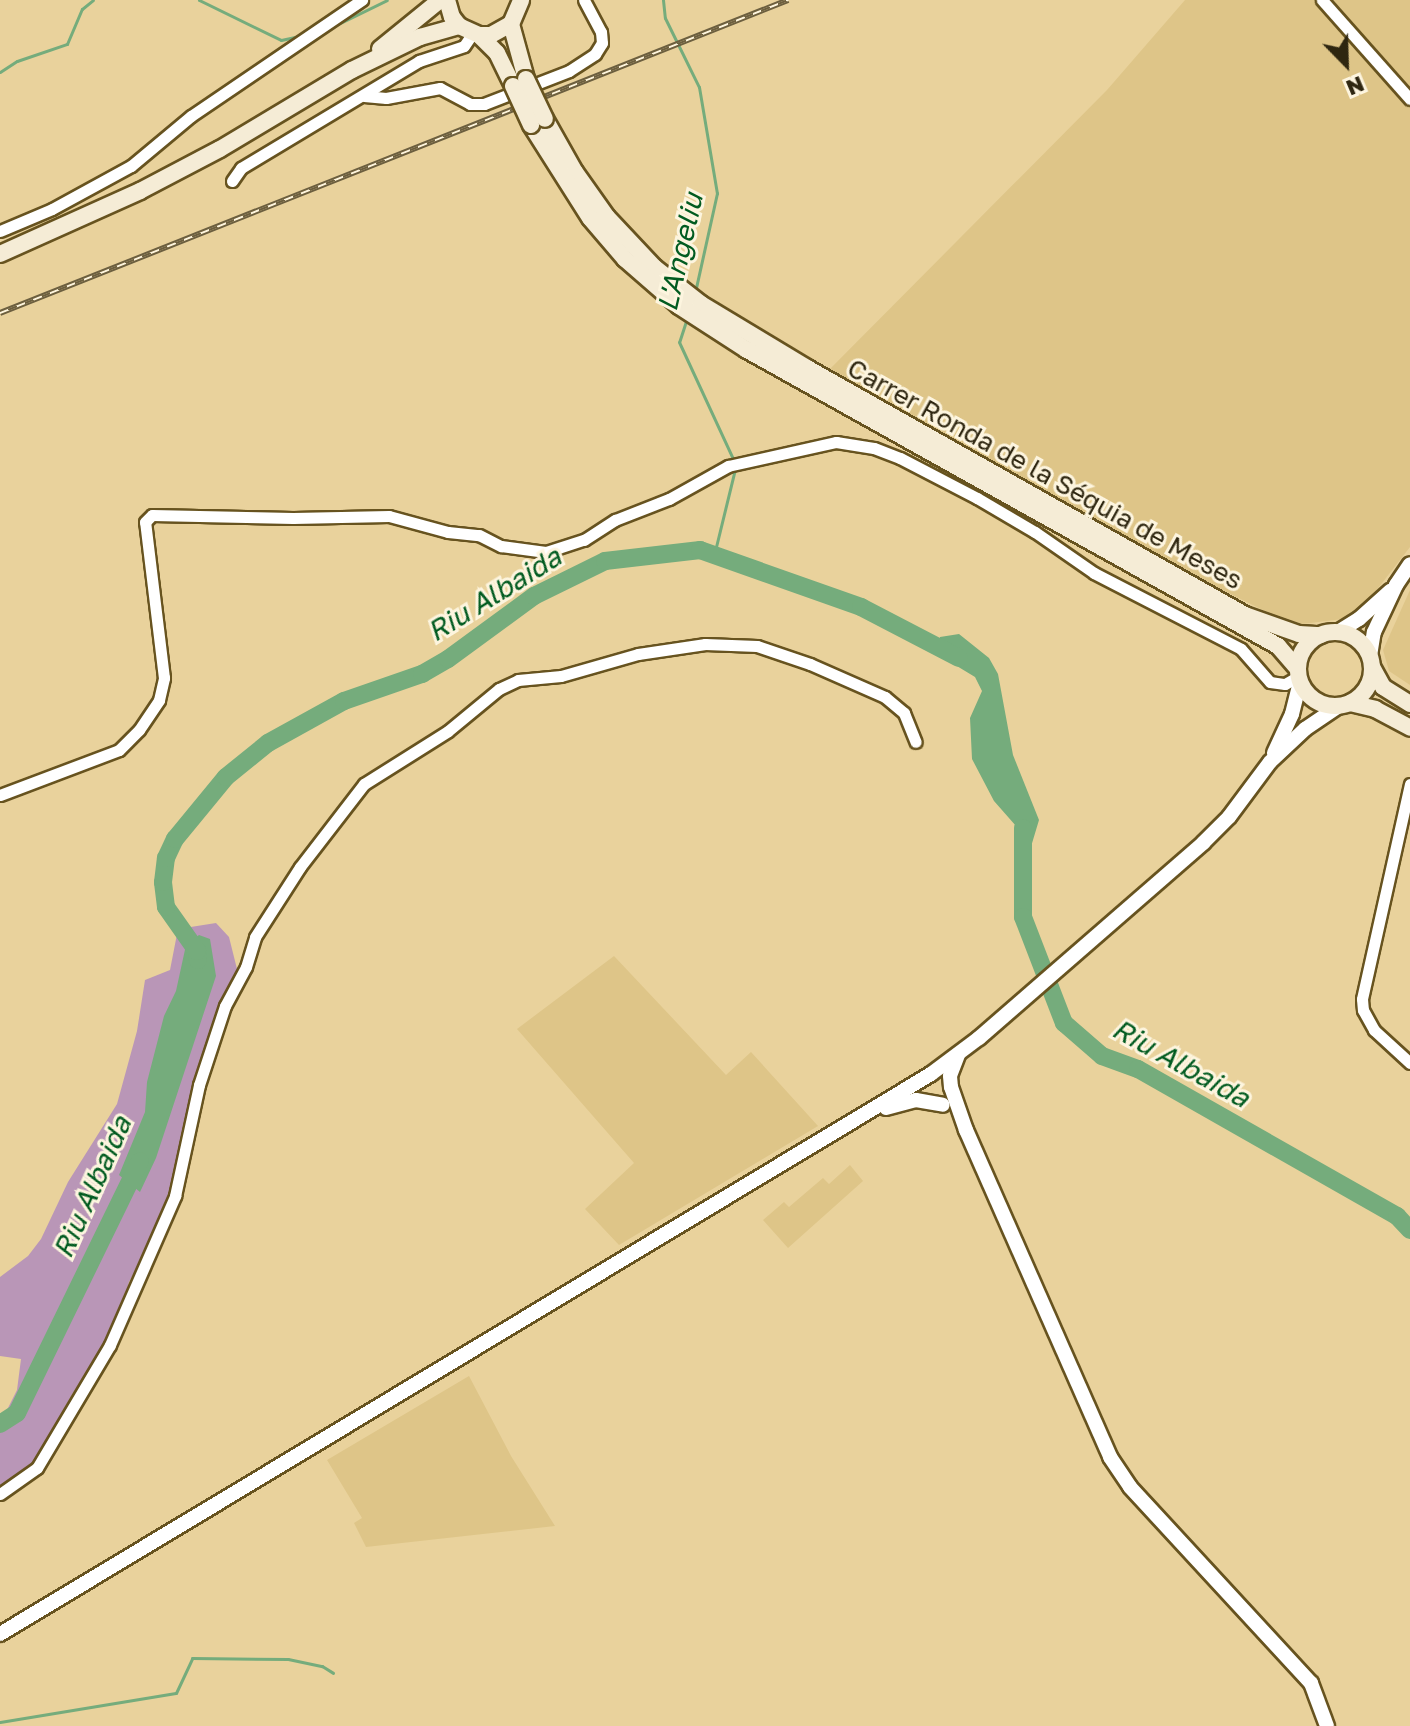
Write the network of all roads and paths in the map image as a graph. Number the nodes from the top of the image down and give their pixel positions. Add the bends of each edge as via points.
1 (362, 0) edge
2 (440, 0) edge
3 (447, 0) edge
4 (521, 0) edge
5 (584, 0) edge
6 (1322, 0) edge
7 (511, 24) junction
8 (470, 32) junction
9 (352, 70) junction
10 (520, 82) junction
11 (364, 96) junction
12 (1410, 99) edge
13 (232, 181) dead end
14 (0, 231) edge
15 (0, 254) edge
16 (750, 343) junction
17 (1410, 564) edge
18 (1396, 585) junction
19 (1329, 633) junction
20 (1371, 662) junction
21 (1299, 676) junction
22 (1410, 704) edge
23 (1344, 705) junction
24 (1410, 728) edge
25 (916, 742) dead end
26 (1270, 762) junction
27 (1410, 784) edge
28 (0, 795) edge
29 (958, 1055) junction
30 (1410, 1063) edge
31 (931, 1074) junction
32 (951, 1087) junction
33 (943, 1105) junction
34 (862, 1116) junction
35 (966, 1130) junction
36 (0, 1494) edge
37 (0, 1634) edge
38 (1327, 1726) edge

1 - 14 street via 191,116 131,166
2 - 9 main road
3 - 8 main road
4 - 7 main road
5 - 11 street via 602,43 569,71 484,104 470,104 440,88 386,98
6 - 12 street
7 - 8 main road via 491,35
7 - 10 main road
8 - 9 main road via 420,37
8 - 10 main road via 497,53
8 - 11 street via 464,46 419,61
9 - 15 main road via 140,191
10 - 16 main road, bridge via 577,202 679,306
11 - 13 street via 241,168
16 - 19 main road, Carrer Ronda de la Séquia de Meses via 1245,615 1299,634
16 - 21 main road, Carrer Ronda de la Séquia de Meses via 1278,646
17 - 18 street
18 - 19 street via 1359,619
18 - 20 street via 1374,632
19 - 20 main road via 1358,639
19 - 21 main road via 1302,652
20 - 22 main road via 1383,687
20 - 23 main road via 1367,689
21 - 23 main road via 1312,698
21 - 26 street via 1292,714
21 - 28 street via 1285,684 1270,682 1241,649 1094,573 977,498 874,448 836,442 728,466 584,540 546,552 523,551 479,535 389,516 152,515 145,522 164,678 159,700 119,750
23 - 24 main road via 1375,709
23 - 26 street via 1305,729
25 - 36 street via 904,713 885,697 757,646 705,644 638,654 561,676 518,680 364,784 255,937 199,1085 175,1196 110,1345 37,1468
26 - 29 street via 1229,817
27 - 30 street via 1362,999 1374,1030
29 - 31 street
29 - 32 street
31 - 32 street
31 - 33 street via 933,1092
31 - 34 street
32 - 35 street
33 - 34 street via 916,1100
33 - 35 street
34 - 37 street
35 - 38 street via 1110,1457 1130,1487 1311,1683

